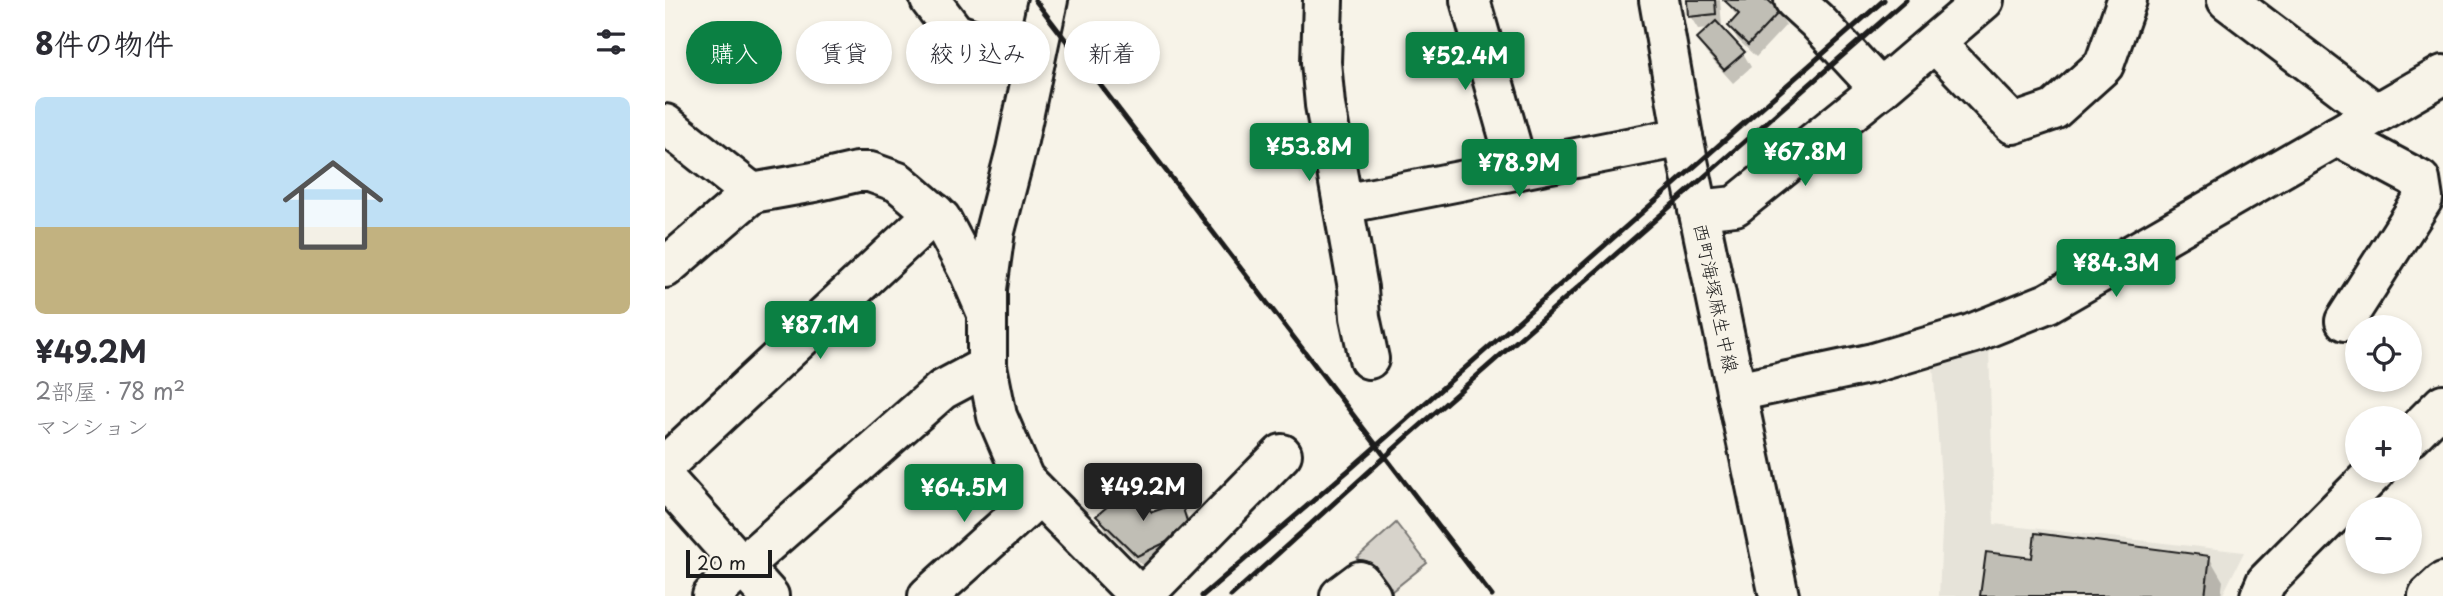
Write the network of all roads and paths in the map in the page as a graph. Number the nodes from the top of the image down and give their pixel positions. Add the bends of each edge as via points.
1 (930, 0) edge
2 (1048, 0) edge
3 (1323, 0) edge
4 (1470, 0) edge
5 (1659, 0) edge
6 (1794, 0) edge
7 (1984, 0) edge
8 (2127, 0) edge
9 (2227, 0) edge
10 (946, 21) edge
11 (1044, 21) edge
12 (1935, 43) junction
13 (2443, 75) edge
14 (1030, 84) edge
15 (1880, 89) junction
16 (2376, 113) junction
17 (665, 124) edge
18 (1683, 136) junction
19 (2337, 136) junction
20 (1518, 169) junction
21 (752, 193) junction
22 (1343, 204) junction
23 (1698, 210) junction
24 (935, 213) junction
25 (665, 268) edge
26 (987, 313) junction
27 (2350, 315) edge
28 (1369, 359) dead end
29 (987, 366) junction
30 (1736, 392) junction
31 (2443, 404) edge
32 (2422, 425) edge
33 (1282, 454) dead end
34 (665, 465) edge
35 (665, 479) edge
36 (2364, 483) edge
37 (1039, 496) junction
38 (742, 566) junction
39 (2443, 582) edge
40 (712, 596) edge
41 (769, 596) edge
42 (928, 596) edge
43 (1141, 596) edge
44 (1340, 596) edge
45 (1371, 596) edge
46 (1779, 596) edge
47 (2260, 596) edge
48 (2428, 596) edge

1 - 10 street
2 - 11 street
3 - 22 street via 1325,105
4 - 20 street
5 - 18 street, 西町海塚麻生中線
6 - 15 street
7 - 12 street
8 - 12 street via 2104,65 2054,110 2013,124
9 - 16 street
12 - 15 street
13 - 16 street
14 - 26 street via 995,231
15 - 23 street via 1735,206
16 - 19 street
17 - 21 street
18 - 20 street
18 - 23 street, 西町海塚麻生中線
19 - 27 street via 2420,180 2423,199
19 - 30 street via 2048,303 1971,334 1873,363
20 - 22 street
21 - 24 street via 870,172 898,182
21 - 25 street
22 - 28 street
23 - 30 street, 西町海塚麻生中線
24 - 26 street
24 - 34 street
26 - 29 street
29 - 37 street via 997,416 1024,479
29 - 38 street via 942,390
30 - 46 street, 西町海塚麻生中線
31 - 32 street
33 - 43 street
35 - 38 street
36 - 47 street via 2266,582
37 - 42 street
37 - 43 street
38 - 40 street
38 - 41 street
39 - 48 street
44 - 45 street via 1360,581

